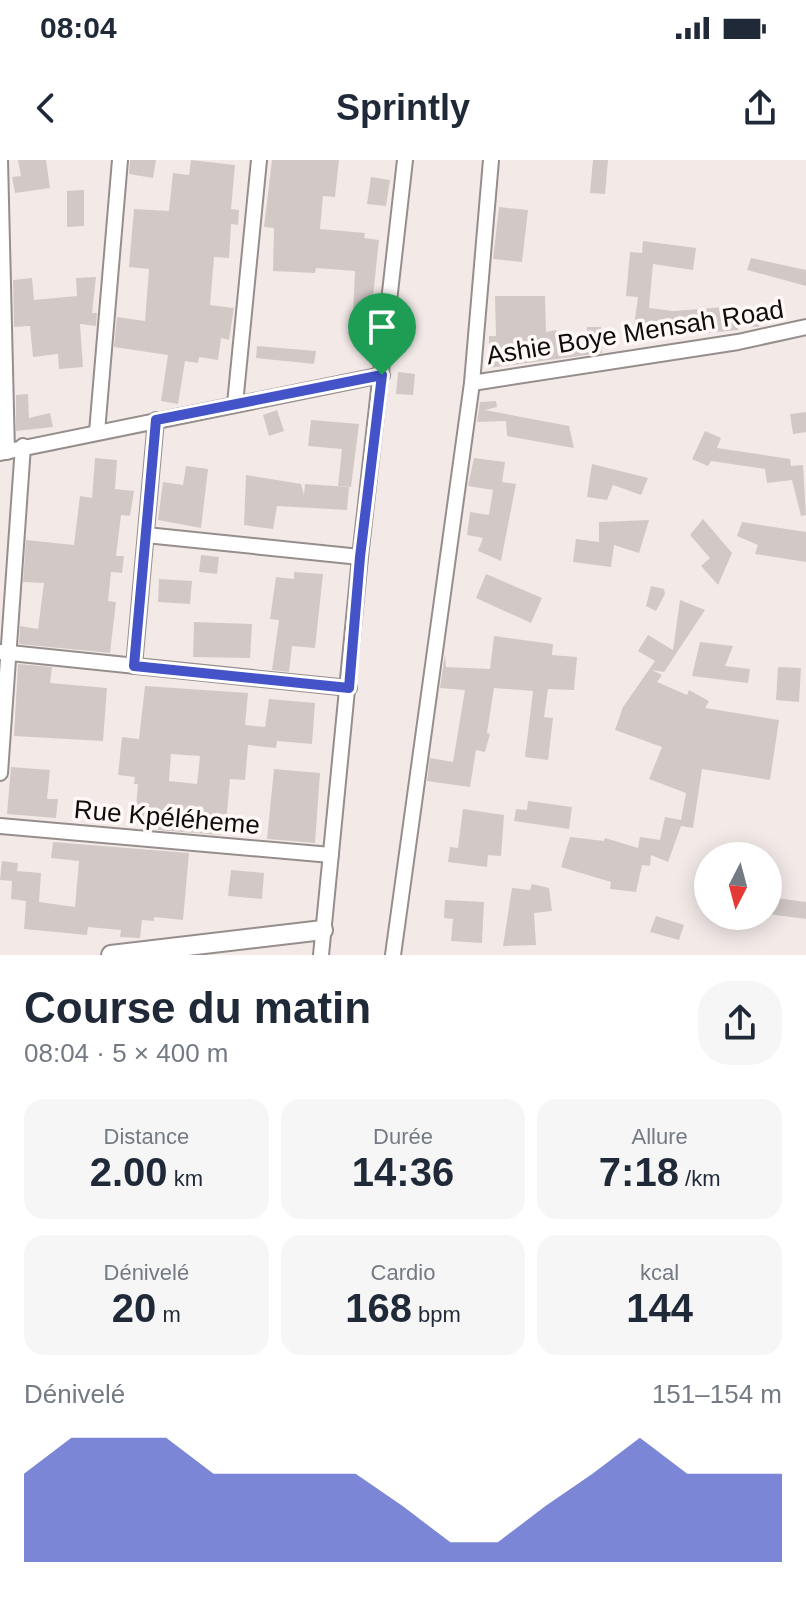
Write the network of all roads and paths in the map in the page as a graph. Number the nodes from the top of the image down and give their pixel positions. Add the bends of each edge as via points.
1 (0, 160) edge
2 (120, 160) edge
3 (259, 160) edge
4 (405, 160) edge
5 (491, 160) edge
6 (806, 327) edge
7 (382, 375) junction
8 (472, 383) junction
9 (235, 404) junction
10 (156, 420) junction
11 (97, 432) junction
12 (23, 446) junction
13 (3, 452) edge
14 (146, 535) junction
15 (360, 557) junction
16 (5, 652) edge
17 (134, 666) junction
18 (349, 688) junction
19 (0, 773) edge
20 (0, 826) edge
21 (331, 855) junction
22 (323, 930) junction
23 (171, 951) edge
24 (111, 955) edge
25 (321, 955) edge
26 (393, 955) edge

1 - 13 street
2 - 11 street
3 - 9 street
4 - 7 street
5 - 8 street
6 - 8 street, Ashie Boye Mensah Road
7 - 9 street
7 - 15 street
8 - 26 street
9 - 10 street
10 - 11 street
10 - 14 street
11 - 12 street
12 - 13 street
12 - 16 street
14 - 15 street
14 - 17 street
15 - 18 street
16 - 17 street
16 - 19 street
17 - 18 street
18 - 21 street
20 - 21 street, Rue Kpéléheme
21 - 22 street
22 - 23 street
22 - 25 street
23 - 24 street

